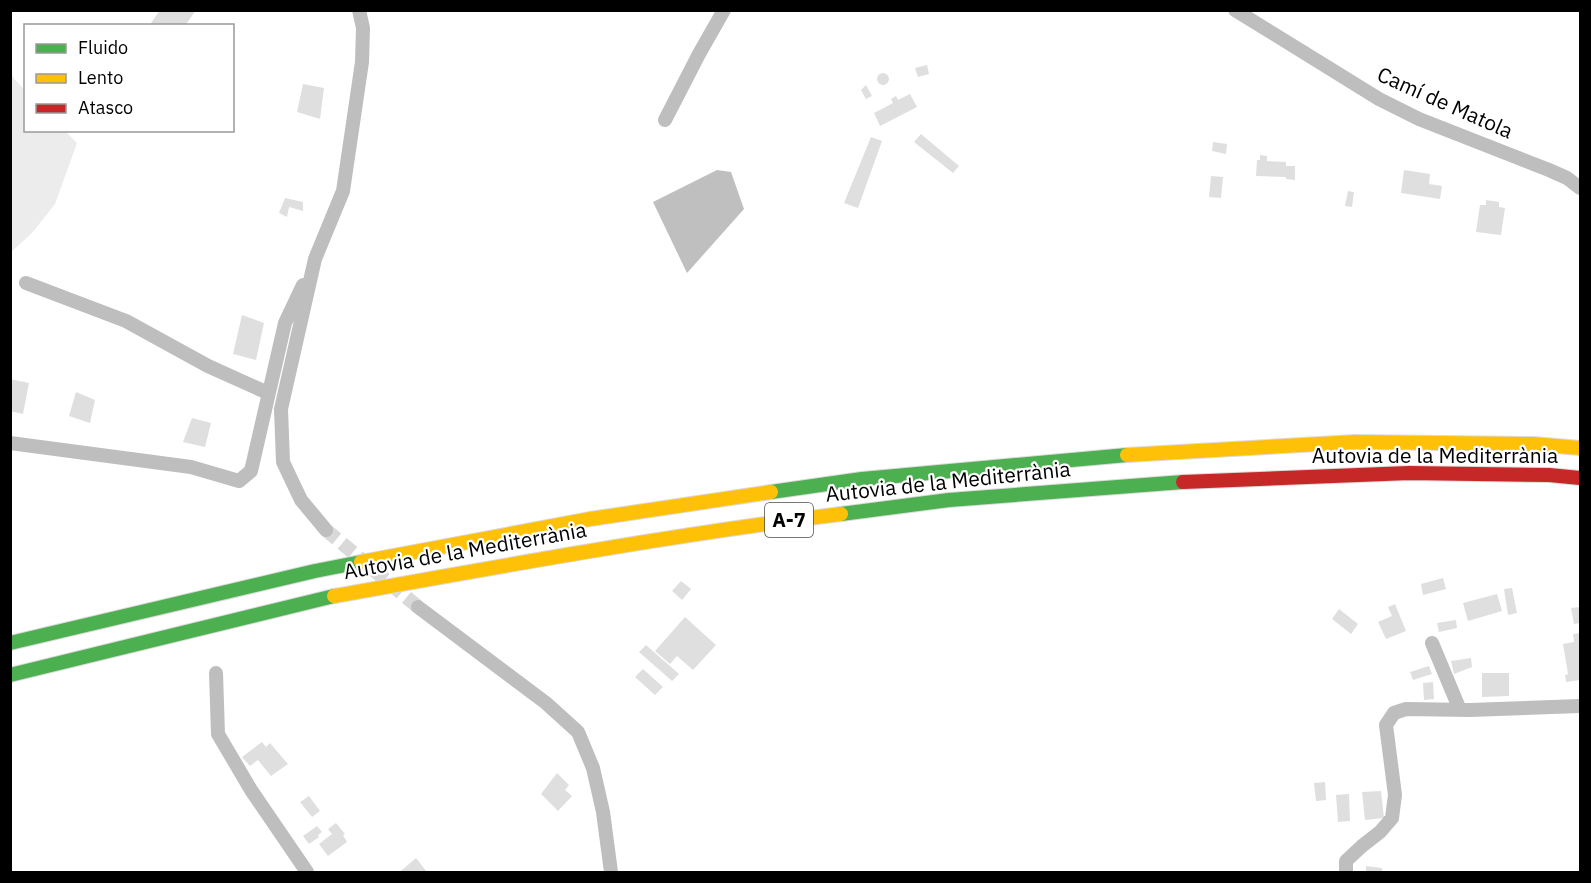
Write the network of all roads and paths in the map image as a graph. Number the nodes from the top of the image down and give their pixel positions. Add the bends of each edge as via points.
1 (359, 10) edge
2 (724, 10) edge
3 (1235, 10) edge
4 (665, 120) dead end
5 (1581, 188) edge
6 (315, 259) junction
7 (26, 283) dead end
8 (268, 393) junction
9 (10, 443) edge
10 (1581, 448) edge
11 (1581, 478) edge
12 (326, 530) tunnel mouth
13 (418, 607) tunnel mouth
14 (10, 643) edge
15 (1432, 643) dead end
16 (216, 673) dead end
17 (10, 675) edge
18 (1581, 706) edge
19 (1460, 710) junction
20 (307, 873) edge
21 (611, 873) edge
22 (1346, 873) edge

1 - 6 street via 362,62 343,191
2 - 4 street
3 - 5 street, Camí de Matola via 1379,99 1419,119 1549,170
6 - 8 street via 285,322
6 - 12 street via 281,409 283,462 301,500
7 - 8 street via 126,321 208,366
8 - 9 street via 250,471 239,481 190,467
10 - 14 highway, Autovia de la Mediterrània / A-7 via 1355,442 1137,454 862,479 590,519 326,568
11 - 17 highway, Autovia de la Mediterrània / A-7 via 1409,473 1200,481 950,500 758,524 518,562 314,600
13 - 21 street via 546,703 578,732 593,768
15 - 19 street
16 - 20 street via 218,734
18 - 19 street
19 - 22 street via 1406,709 1394,713 1386,725 1395,795 1392,819 1346,861

